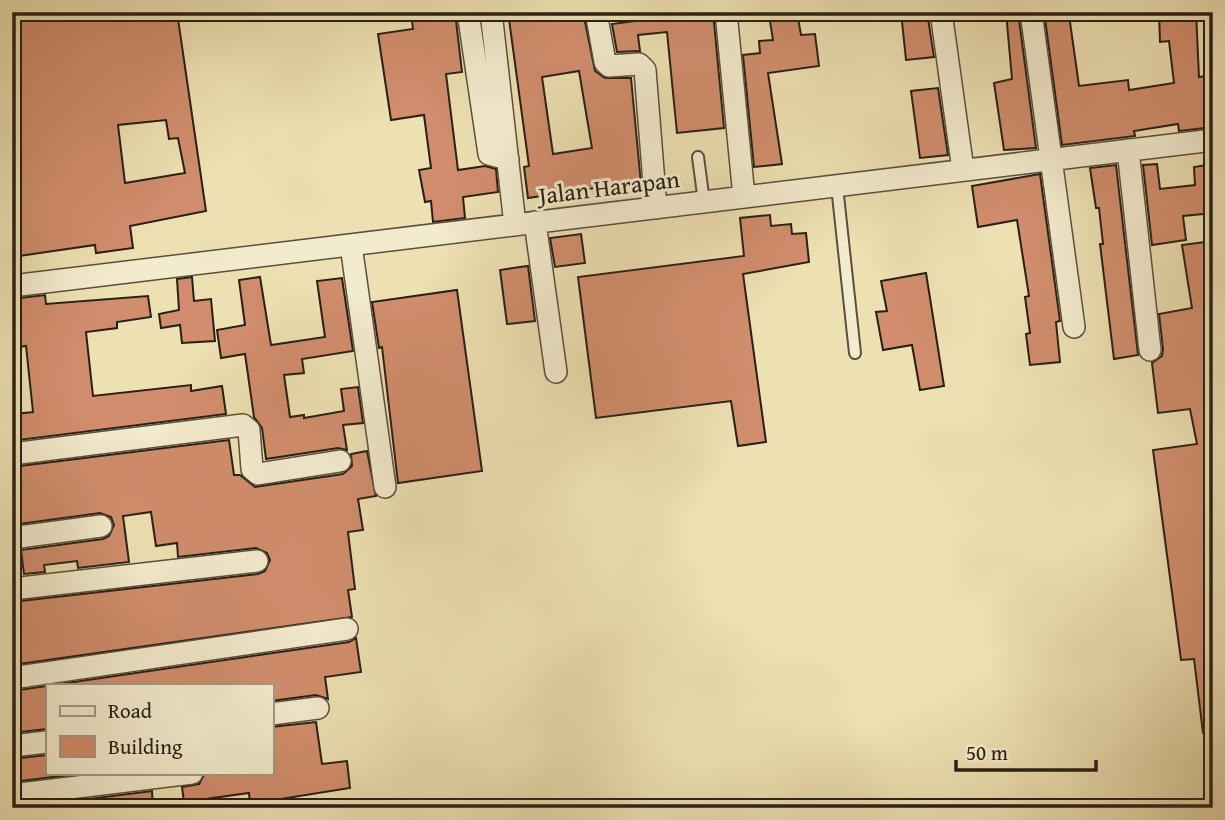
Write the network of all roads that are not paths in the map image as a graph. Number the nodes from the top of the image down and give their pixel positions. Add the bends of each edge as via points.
1 (468, 12) edge
2 (491, 12) edge
3 (596, 12) edge
4 (726, 12) edge
5 (941, 12) edge
6 (1031, 12) edge
7 (1213, 140) edge
8 (1128, 150) junction
9 (698, 157) dead end
10 (508, 159) junction
11 (1050, 160) junction
12 (962, 170) junction
13 (837, 186) junction
14 (744, 197) junction
15 (704, 202) junction
16 (656, 208) junction
17 (525, 224) junction
18 (351, 245) junction
19 (12, 286) edge
20 (1074, 327) dead end
21 (1150, 350) dead end
22 (855, 353) dead end
23 (556, 372) dead end
24 (12, 454) edge
25 (340, 461) dead end
26 (385, 487) dead end
27 (101, 526) dead end
28 (12, 538) edge
29 (257, 561) dead end
30 (12, 589) edge
31 (347, 629) dead end
32 (12, 678) edge
33 (318, 708) dead end
34 (273, 714) edge
35 (46, 742) edge
36 (12, 746) edge
37 (184, 774) edge
38 (12, 795) edge

1 - 10 street via 489,154
2 - 10 street
3 - 16 street via 605,62 639,64 645,70
4 - 14 street
5 - 12 street
6 - 11 street
7 - 8 street, Jalan Harapan
8 - 11 street, Jalan Harapan
8 - 21 street
9 - 15 lane
10 - 17 street
11 - 12 street, Jalan Harapan
11 - 20 street
12 - 13 street, Jalan Harapan
13 - 14 street, Jalan Harapan
13 - 22 lane
14 - 15 street, Jalan Harapan
15 - 16 street, Jalan Harapan
16 - 17 street, Jalan Harapan
17 - 18 street, Jalan Harapan
17 - 23 street
18 - 19 street, Jalan Harapan
18 - 26 street
24 - 25 street via 243,425 249,430 252,469 258,474
27 - 28 street
29 - 30 street
31 - 32 street
33 - 34 street
35 - 36 street
37 - 38 street

